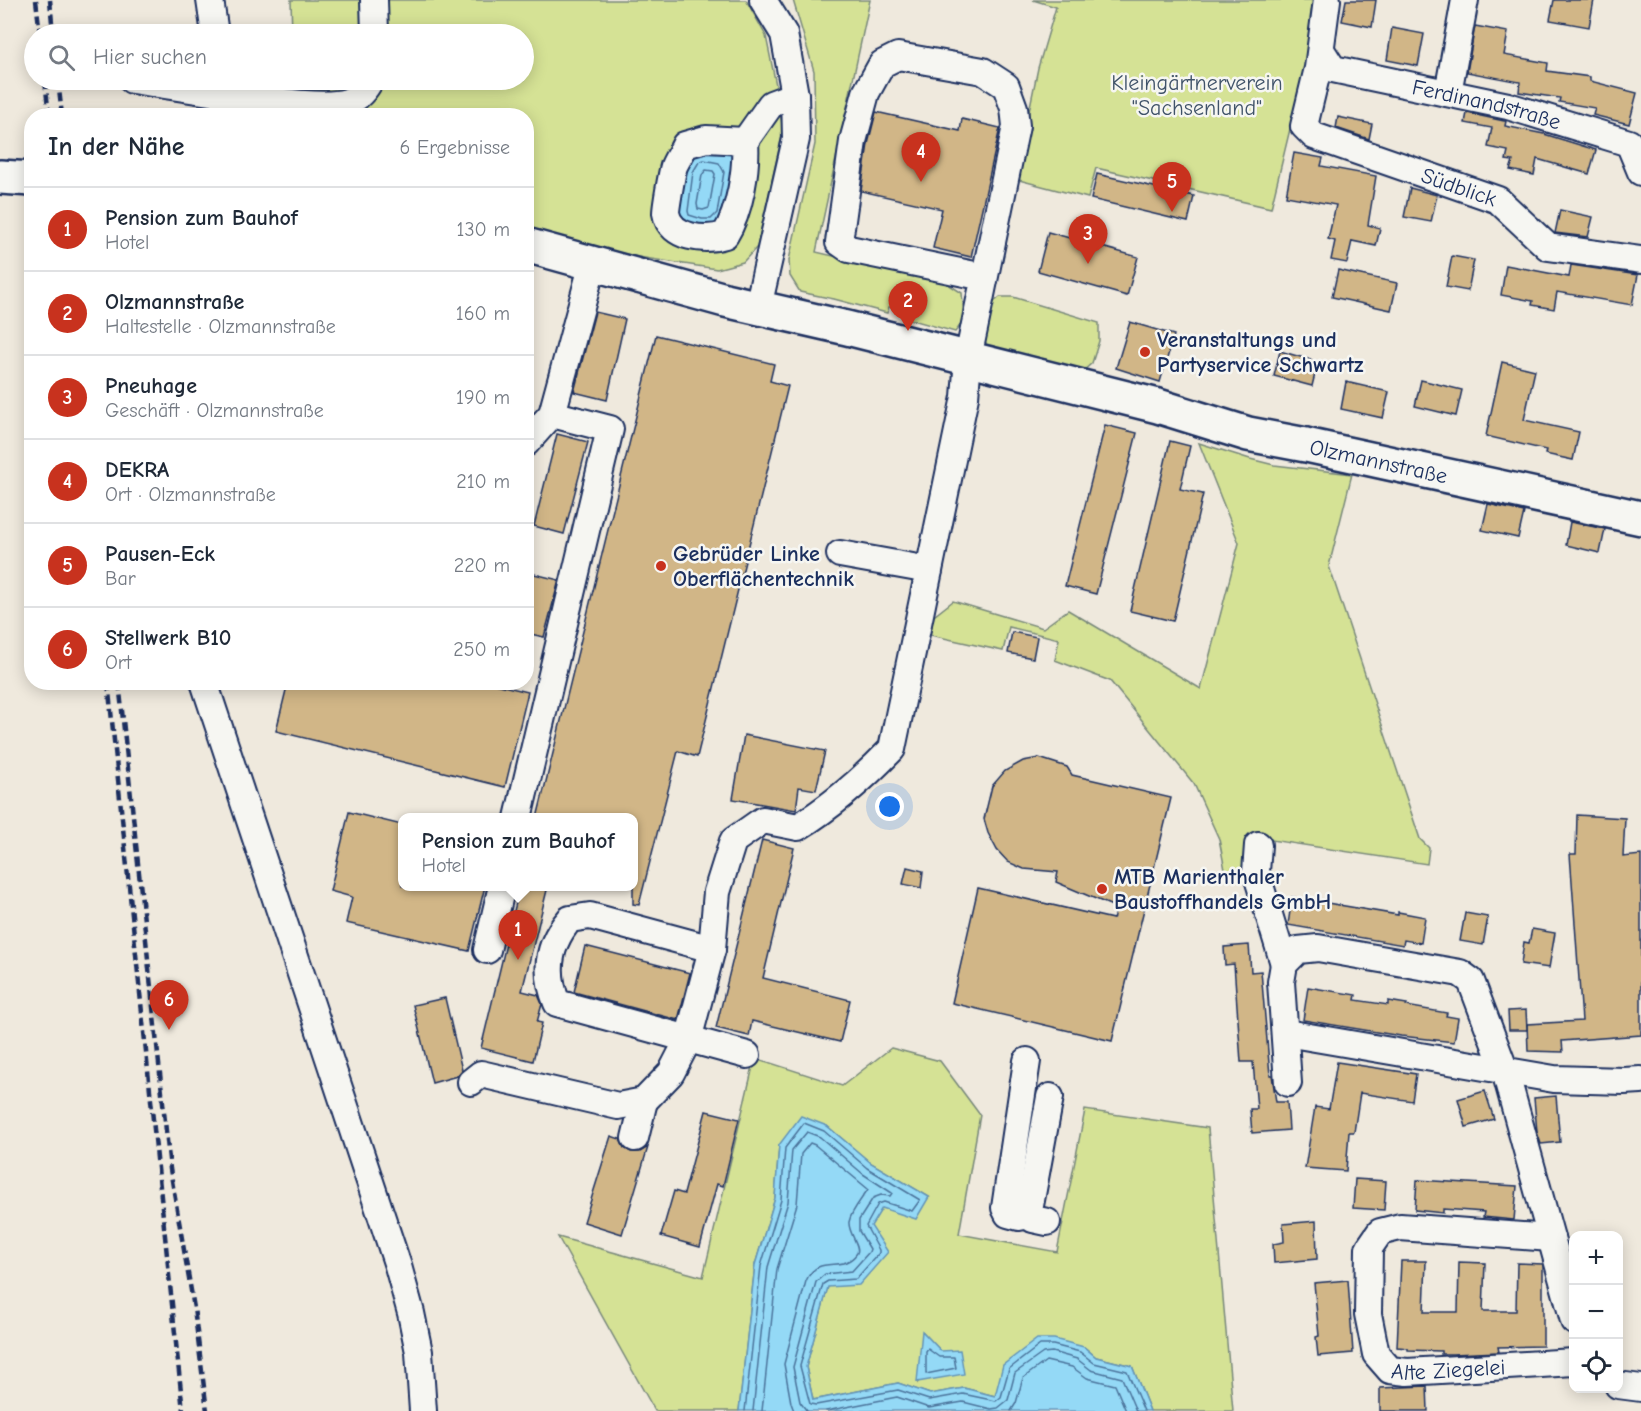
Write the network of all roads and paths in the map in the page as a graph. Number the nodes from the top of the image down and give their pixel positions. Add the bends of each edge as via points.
1 (210, 0) edge
2 (374, 0) edge
3 (763, 0) edge
4 (1327, 0) edge
5 (1465, 0) edge
6 (214, 24) edge
7 (375, 24) edge
8 (1321, 50) junction
9 (243, 90) edge
10 (364, 90) edge
11 (1448, 93) junction
12 (795, 95) junction
13 (745, 141) dead end
14 (1641, 172) edge
15 (0, 177) edge
16 (24, 178) edge
17 (534, 247) edge
18 (1641, 260) edge
19 (593, 264) junction
20 (984, 277) junction
21 (758, 307) junction
22 (968, 358) junction
23 (552, 414) junction
24 (534, 434) edge
25 (1641, 519) edge
26 (840, 554) dead end
27 (929, 570) junction
28 (207, 690) edge
29 (519, 813) edge
30 (1258, 845) dead end
31 (501, 891) edge
32 (712, 949) junction
33 (487, 950) dead end
34 (1284, 964) junction
35 (1286, 1033) junction
36 (688, 1040) junction
37 (747, 1055) dead end
38 (1027, 1061) dead end
39 (1505, 1071) junction
40 (1641, 1080) edge
41 (471, 1082) dead end
42 (1288, 1083) dead end
43 (1023, 1089) junction
44 (644, 1101) junction
45 (634, 1138) dead end
46 (1551, 1238) junction
47 (1569, 1303) edge
48 (1569, 1362) edge
49 (1623, 1386) edge
50 (1641, 1388) edge
51 (423, 1411) edge

1 - 6 street
2 - 7 street
3 - 12 street via 784,34
4 - 8 street
5 - 11 street
8 - 11 street, Ferdinandstraße via 1333,69
8 - 18 street, Südblick via 1304,126 1314,136 1498,200 1548,247
9 - 10 street via 331,106 350,102
11 - 14 street, Ferdinandstraße via 1508,105 1629,143
12 - 13 street via 771,104
12 - 21 street via 796,139
15 - 16 main road
17 - 19 main road, Olzmannstraße
19 - 21 main road, Olzmannstraße
19 - 23 street
20 - 20 street via 1016,126 1006,86 983,71 898,56 882,64 866,93 853,141 839,242 849,249
20 - 22 street
21 - 22 main road, Olzmannstraße
22 - 25 main road, Olzmannstraße via 1158,406 1248,434
22 - 27 street via 965,398
23 - 24 street
23 - 29 street via 610,429
26 - 27 street
27 - 32 street via 892,748 822,813 798,827 763,820 733,841 717,892
28 - 51 street via 398,1266 419,1352
30 - 34 street via 1256,872
31 - 33 street
32 - 36 street
32 - 36 street via 590,916 570,919 559,932 551,957 548,975 557,1004
34 - 35 street via 1281,982
34 - 39 street via 1298,950 1318,948 1460,973 1471,981
35 - 39 street
35 - 42 street
36 - 37 street
36 - 44 street via 671,1073
38 - 43 street
39 - 40 street via 1554,1079
39 - 46 street
41 - 44 street via 482,1074 618,1106
43 - 43 street via 1005,1208 1008,1214 1038,1218 1060,1100
44 - 45 street
46 - 47 street
46 - 48 street, Alte Ziegelei via 1400,1227 1380,1232 1369,1248 1368,1314 1376,1354 1390,1370
49 - 50 street

